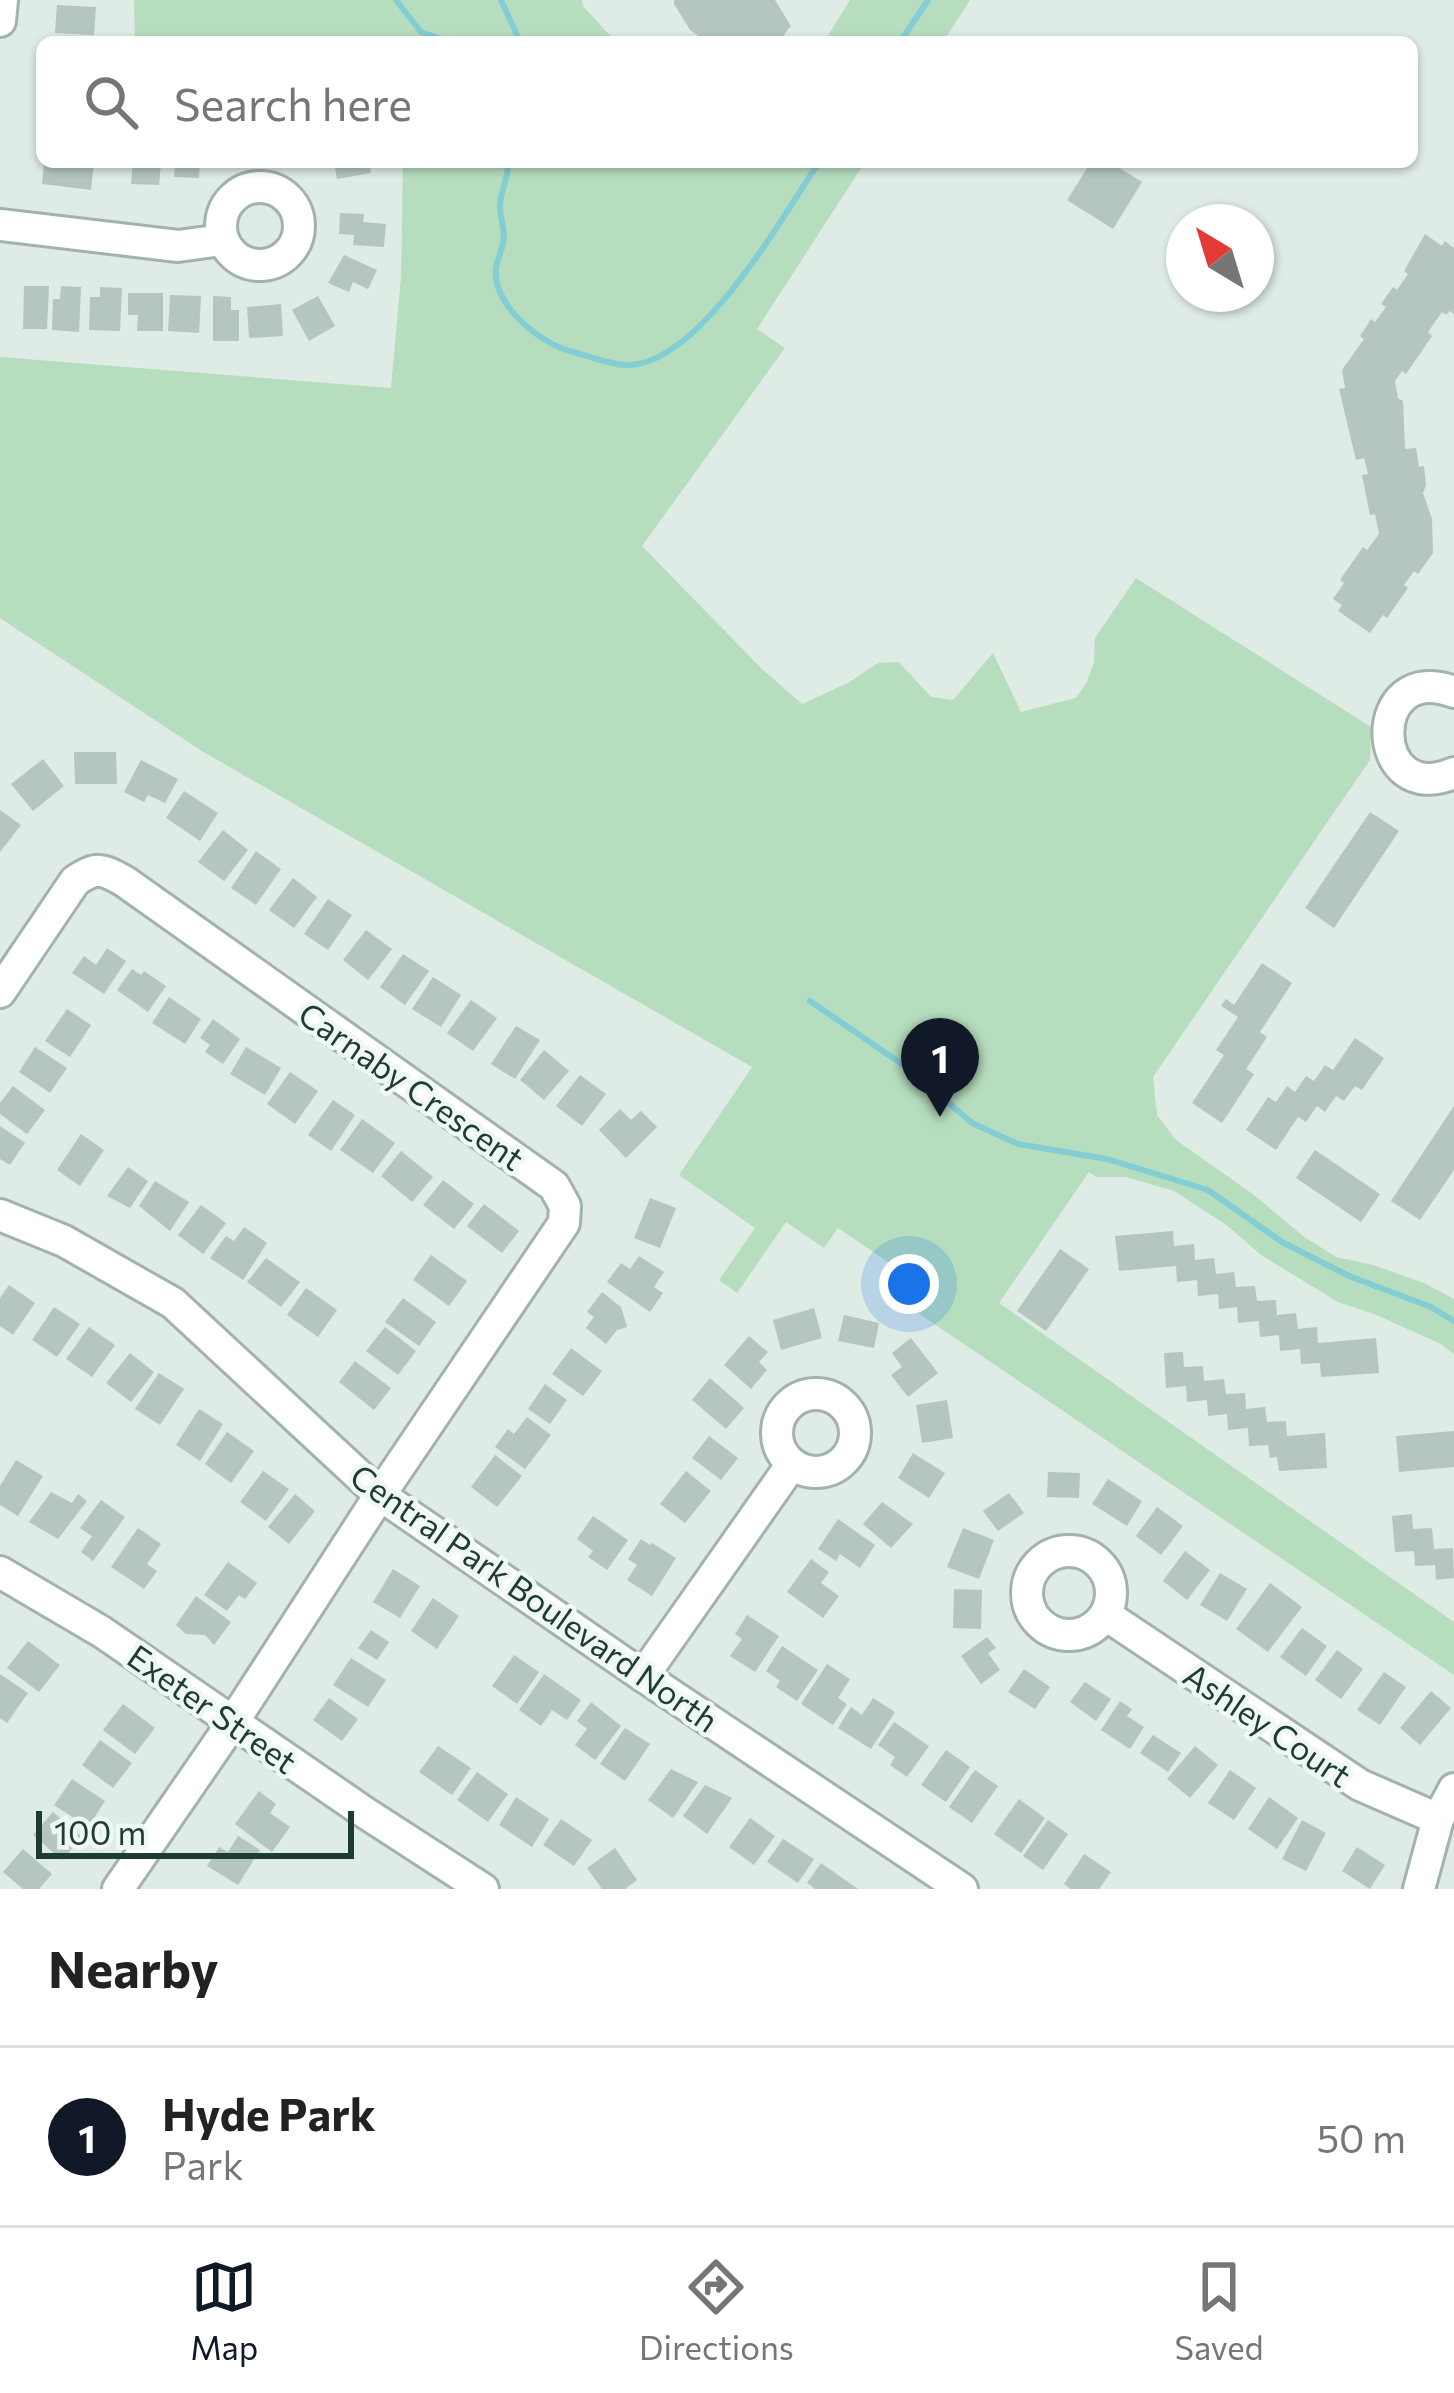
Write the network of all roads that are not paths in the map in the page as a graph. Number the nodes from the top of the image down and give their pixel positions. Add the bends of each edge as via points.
1 (2, 0) edge
2 (0, 21) edge
3 (0, 226) edge
4 (222, 240) dead end
5 (1454, 692) edge
6 (1454, 773) edge
7 (0, 992) edge
8 (0, 1215) edge
9 (792, 1464) dead end
10 (380, 1495) junction
11 (0, 1572) edge
12 (1106, 1615) dead end
13 (644, 1676) junction
14 (233, 1723) junction
15 (1454, 1789) edge
16 (1438, 1820) junction
17 (118, 1889) edge
18 (483, 1889) edge
19 (962, 1889) edge
20 (1419, 1889) edge

1 - 2 street
3 - 4 street via 178,246
5 - 6 street via 1419,688 1395,706 1386,728 1387,744 1408,772 1426,779
7 - 10 street, Carnaby Crescent via 76,881 104,870 554,1186 564,1222
8 - 10 street, Central Park Boulevard North via 64,1241 172,1303
9 - 13 street
10 - 13 street, Central Park Boulevard North
10 - 14 street
11 - 14 street, Exeter Street
12 - 16 street, Ashley Court via 1360,1785
13 - 19 street, Central Park Boulevard North
14 - 17 street
14 - 18 street, Exeter Street
15 - 16 street
16 - 20 street

